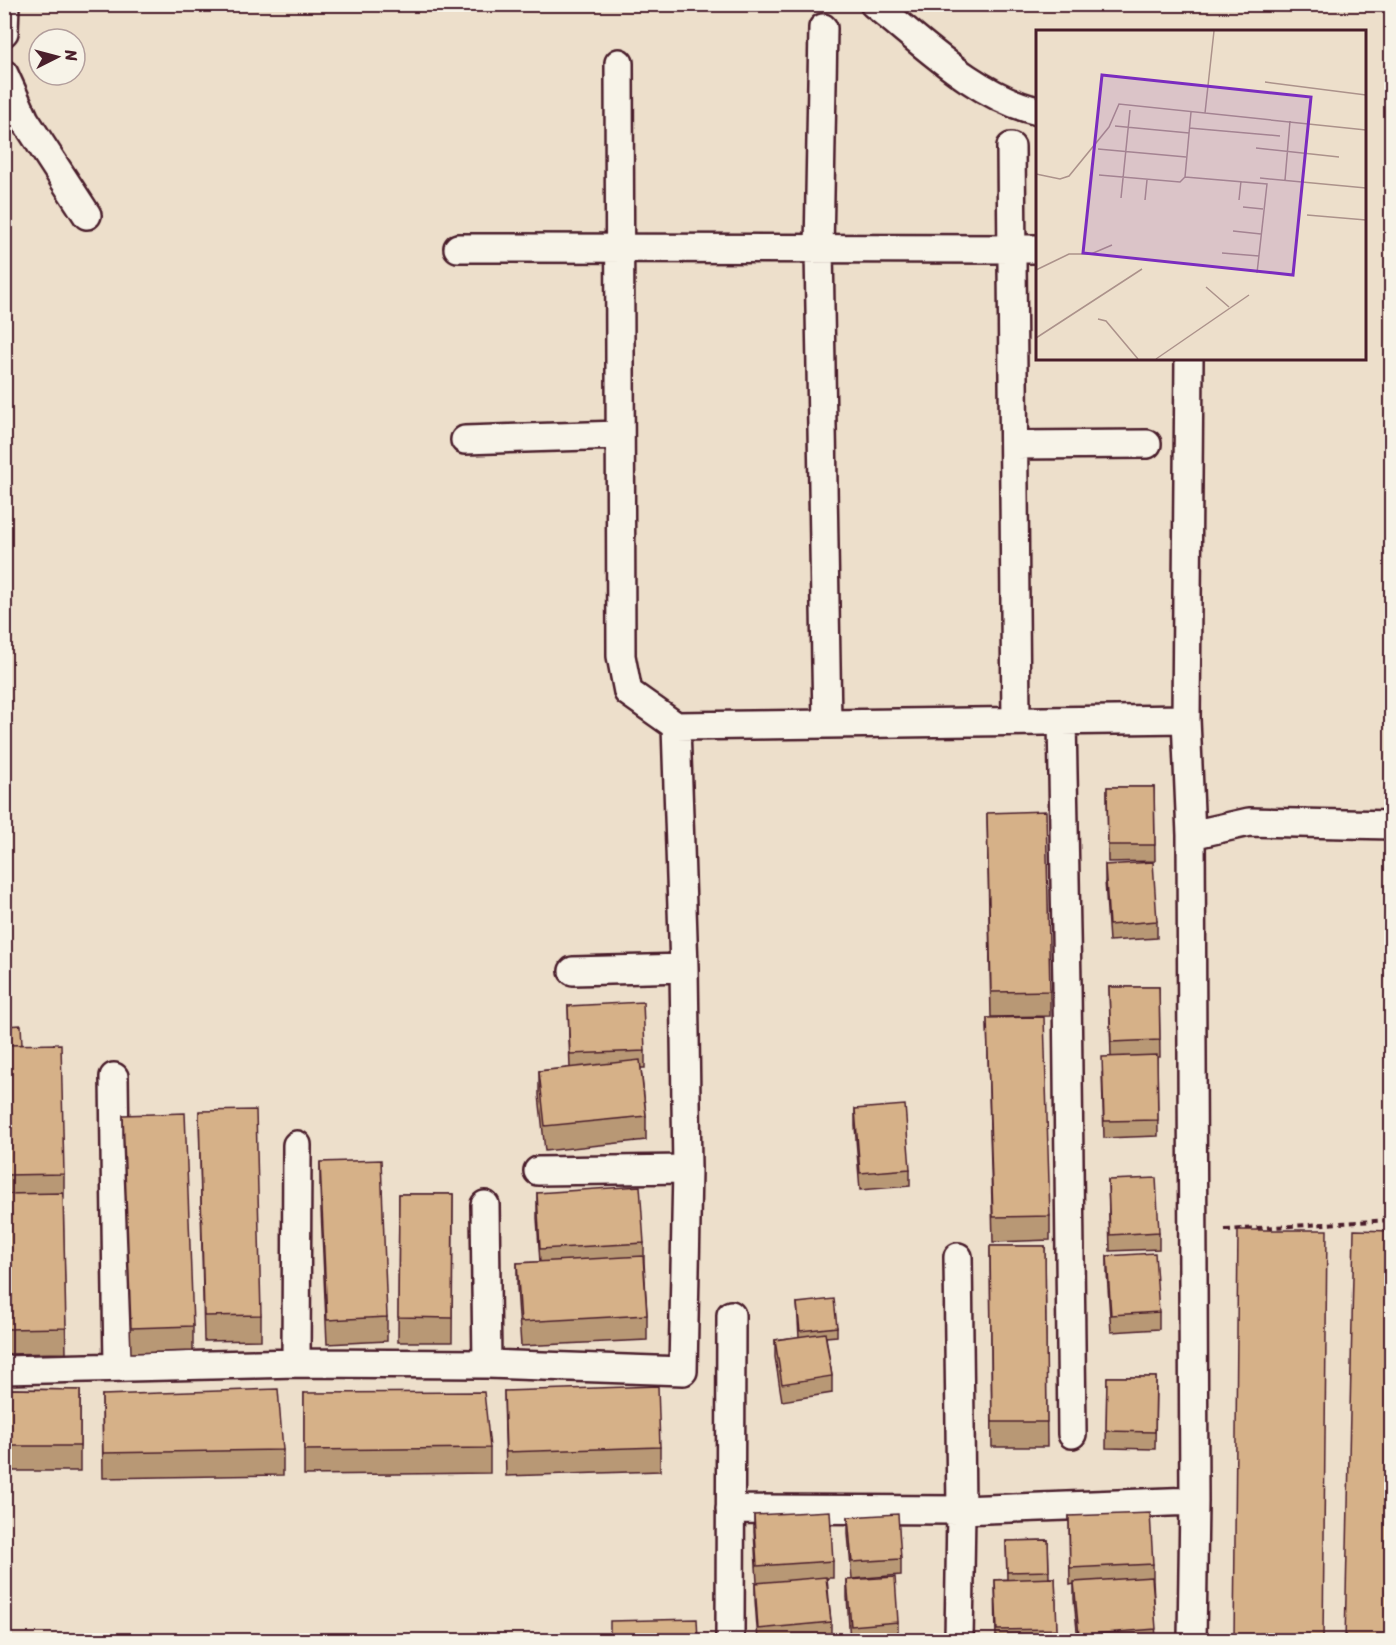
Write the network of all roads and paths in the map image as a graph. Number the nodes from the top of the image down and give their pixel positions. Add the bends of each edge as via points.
1 (5, 4) edge
2 (874, 4) edge
3 (822, 28) dead end
4 (4, 32) edge
5 (618, 63) dead end
6 (4, 74) edge
7 (1036, 110) edge
8 (1011, 147) dead end
9 (87, 215) dead end
10 (458, 248) dead end
11 (620, 249) junction
12 (819, 249) junction
13 (1025, 249) edge
14 (1189, 360) edge
15 (620, 435) junction
16 (465, 440) dead end
17 (1147, 444) dead end
18 (1014, 445) junction
19 (1186, 719) junction
20 (1016, 721) junction
21 (1062, 721) junction
22 (827, 723) junction
23 (676, 726) junction
24 (1392, 825) edge
25 (1191, 835) junction
26 (684, 968) junction
27 (573, 971) dead end
28 (114, 1077) dead end
29 (297, 1145) dead end
30 (687, 1168) junction
31 (538, 1171) dead end
32 (485, 1206) dead end
33 (1392, 1220) edge
34 (1193, 1232) junction
35 (958, 1257) dead end
36 (731, 1315) dead end
37 (296, 1363) junction
38 (487, 1364) junction
39 (118, 1367) junction
40 (4, 1370) edge
41 (1072, 1434) dead end
42 (1194, 1502) junction
43 (730, 1509) junction
44 (960, 1510) junction
45 (730, 1641) edge
46 (959, 1641) edge
47 (1192, 1641) edge

1 - 4 street
2 - 7 street via 958,72 998,97
3 - 12 street
5 - 11 street
6 - 9 street via 25,120
8 - 13 street
10 - 11 street
11 - 12 street
11 - 15 street
12 - 13 street
12 - 22 street
13 - 18 street
14 - 19 street
15 - 16 street
15 - 23 street via 621,656 628,692
17 - 18 street
18 - 20 street
19 - 21 street
19 - 25 street
20 - 21 street
20 - 22 street
21 - 41 street
22 - 23 street
23 - 26 street
24 - 25 street via 1249,822
25 - 34 street
26 - 27 street
26 - 30 street
28 - 39 street
29 - 37 street
30 - 31 street
30 - 38 street via 683,1371
32 - 38 street
33 - 34 path
34 - 42 street
35 - 44 street
36 - 43 street
37 - 38 street
37 - 39 street
39 - 40 street
42 - 44 street
42 - 47 street
43 - 44 street
43 - 45 street
44 - 46 street

